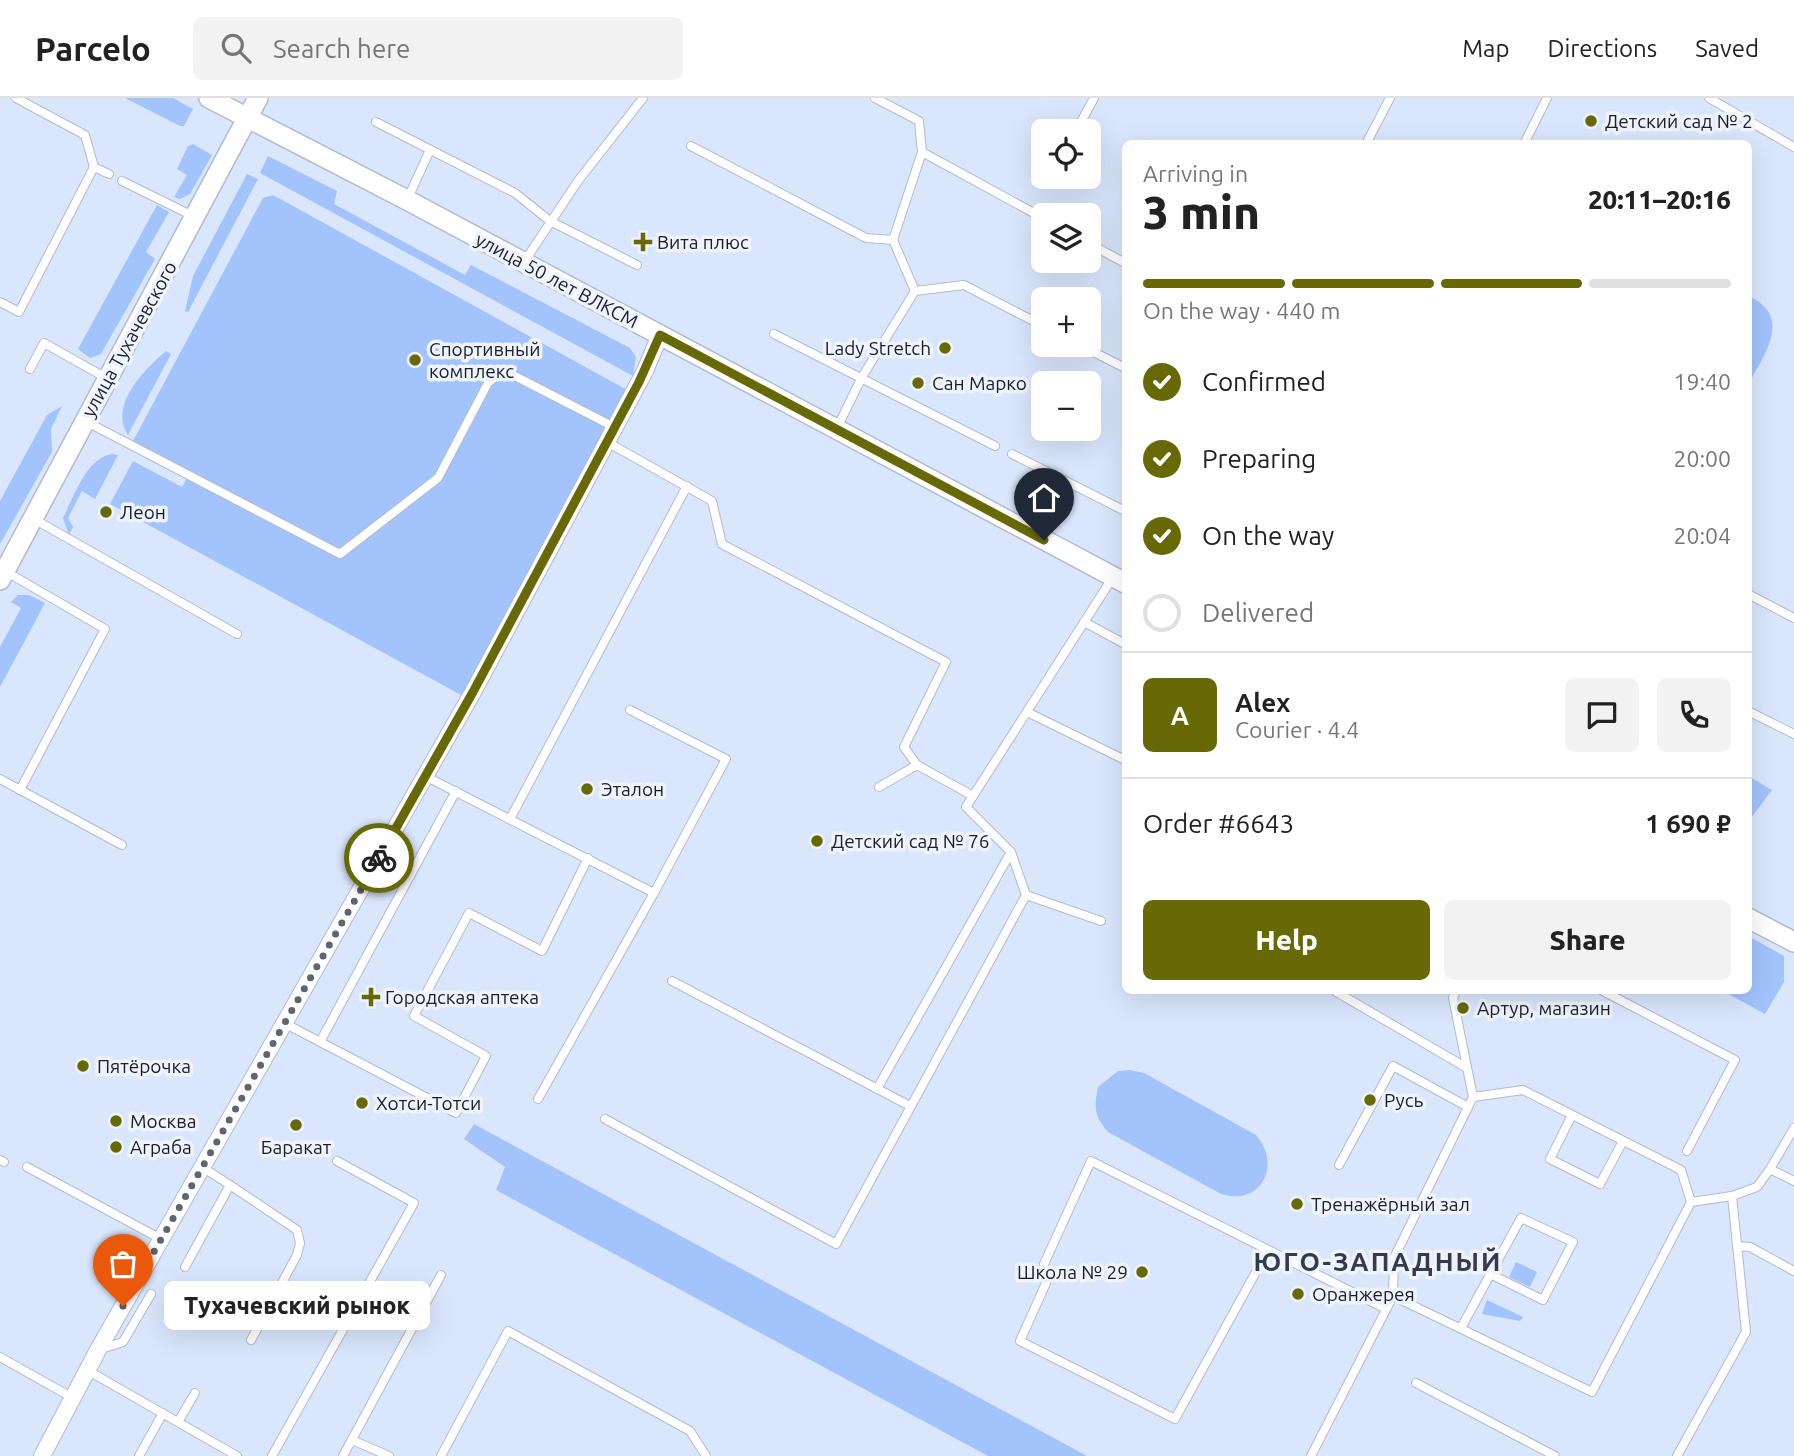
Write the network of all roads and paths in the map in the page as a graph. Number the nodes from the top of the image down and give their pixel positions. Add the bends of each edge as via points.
1 (16, 98) edge
2 (209, 98) edge
3 (258, 98) edge
4 (643, 98) edge
5 (876, 98) edge
6 (1094, 98) edge
7 (1390, 98) edge
8 (1547, 98) edge
9 (1709, 98) edge
10 (247, 118) junction
11 (1083, 119) edge
12 (376, 122) dead end
13 (1368, 140) edge
14 (1526, 140) edge
15 (691, 146) dead end
16 (1794, 147) edge
17 (429, 150) junction
18 (922, 152) junction
19 (93, 167) junction
20 (109, 174) dead end
21 (122, 181) dead end
22 (407, 200) junction
23 (1031, 211) edge
24 (195, 218) junction
25 (550, 221) junction
26 (893, 240) junction
27 (1101, 250) edge
28 (1122, 261) edge
29 (524, 262) junction
30 (637, 265) dead end
31 (915, 290) junction
32 (0, 302) edge
33 (1031, 320) edge
34 (774, 334) dead end
35 (660, 335) junction
36 (1101, 356) edge
37 (1122, 366) edge
38 (30, 369) dead end
39 (862, 377) junction
40 (108, 379) junction
41 (85, 421) junction
42 (837, 428) junction
43 (611, 435) junction
44 (995, 446) dead end
45 (1012, 454) dead end
46 (687, 486) junction
47 (1122, 509) edge
48 (32, 519) junction
49 (3, 568) edge
50 (1119, 580) edge
51 (1752, 596) edge
52 (1794, 618) edge
53 (1084, 622) junction
54 (237, 634) dead end
55 (1122, 642) edge
56 (630, 710) dead end
57 (1027, 712) junction
58 (1752, 713) edge
59 (1794, 734) edge
60 (1122, 759) edge
61 (917, 765) junction
62 (425, 776) junction
63 (0, 779) edge
64 (879, 787) dead end
65 (20, 790) junction
66 (456, 791) junction
67 (973, 796) junction
68 (510, 819) junction
69 (122, 845) dead end
70 (1010, 852) junction
71 (588, 858) junction
72 (654, 892) junction
73 (1026, 895) junction
74 (1752, 920) edge
75 (1101, 921) dead end
76 (1794, 942) edge
77 (672, 981) dead end
78 (1340, 994) edge
79 (1454, 994) edge
80 (1609, 994) edge
81 (285, 1023) junction
82 (320, 1042) junction
83 (1467, 1068) junction
84 (877, 1089) junction
85 (1473, 1097) junction
86 (538, 1100) dead end
87 (910, 1106) junction
88 (1468, 1107) junction
89 (1572, 1115) junction
90 (605, 1119) dead end
91 (1794, 1128) edge
92 (1623, 1141) junction
93 (1688, 1151) dead end
94 (337, 1161) dead end
95 (1339, 1165) dead end
96 (27, 1167) dead end
97 (202, 1167) junction
98 (1770, 1169) junction
99 (1794, 1181) edge
100 (230, 1185) junction
101 (1732, 1196) junction
102 (1691, 1202) junction
103 (161, 1239) junction
104 (1737, 1246) junction
105 (1268, 1250) junction
106 (185, 1267) dead end
107 (1794, 1271) edge
108 (1490, 1274) junction
109 (441, 1275) dead end
110 (151, 1294) dead end
111 (1393, 1296) junction
112 (1386, 1309) junction
113 (1461, 1328) junction
114 (251, 1340) dead end
115 (98, 1350) junction
116 (0, 1357) edge
117 (87, 1370) junction
118 (1416, 1383) dead end
119 (195, 1393) dead end
120 (73, 1398) junction
121 (163, 1413) junction
122 (178, 1423) junction
123 (352, 1440) junction
124 (41, 1456) edge
125 (139, 1456) edge
126 (237, 1456) edge
127 (272, 1456) edge
128 (344, 1456) edge
129 (389, 1456) edge
130 (441, 1456) edge
131 (704, 1456) edge
132 (1311, 1456) edge
133 (1555, 1456) edge
134 (1678, 1456) edge

1 - 19 lane via 85,135
2 - 10 street, улица 50 лет ВЛКСМ
3 - 10 street, улица Тухачевского
4 - 25 lane
5 - 18 lane via 919,121
6 - 11 lane
7 - 13 lane
8 - 14 lane
9 - 16 lane
10 - 22 street, улица 50 лет ВЛКСМ
10 - 24 street, улица Тухачевского
12 - 17 lane
15 - 26 lane via 866,238
17 - 22 lane
17 - 25 lane via 515,193
18 - 23 lane
18 - 26 lane
19 - 20 lane
19 - 32 lane via 19,312
21 - 24 lane
22 - 29 street, улица 50 лет ВЛКСМ
24 - 40 street, улица Тухачевского
25 - 29 lane
25 - 30 lane
26 - 31 lane
27 - 28 lane
29 - 35 street, улица 50 лет ВЛКСМ
31 - 33 lane via 964,285
31 - 39 lane
34 - 39 lane
35 - 42 street, улица 50 лет ВЛКСМ
35 - 43 street
36 - 37 lane
38 - 40 lane via 44,343
39 - 42 lane
39 - 44 lane
40 - 41 street, улица Тухачевского
41 - 43 lane via 340,554 438,478 488,383 498,375 509,373
41 - 48 street, улица Тухачевского
42 - 50 street, улица 50 лет ВЛКСМ
43 - 46 lane
43 - 62 street
45 - 47 lane
46 - 61 lane via 712,501 722,544 946,663 904,747
46 - 68 lane
48 - 49 street, улица Тухачевского
48 - 54 lane
49 - 65 lane via 105,629
50 - 53 lane
51 - 52 lane
53 - 55 lane
53 - 57 lane
56 - 72 lane via 726,759
57 - 60 lane
57 - 67 lane
58 - 59 lane
61 - 64 lane
61 - 67 lane
62 - 66 lane
62 - 81 street
63 - 65 lane
65 - 69 lane
66 - 68 lane
66 - 82 lane
67 - 70 lane via 966,807
68 - 71 lane
70 - 73 lane
70 - 84 lane
71 - 72 lane
71 - 82 lane via 542,951 469,913 414,1016 486,1055 456,1113
72 - 86 lane
73 - 75 lane
73 - 87 lane
74 - 76 street
77 - 84 lane
78 - 83 lane
79 - 83 lane
80 - 93 lane via 1735,1060
81 - 82 lane
81 - 97 street
83 - 85 lane
84 - 87 lane
85 - 88 lane
85 - 89 lane via 1522,1090
87 - 90 lane via 836,1244
88 - 95 lane via 1393,1066
88 - 111 lane via 1394,1258
89 - 92 lane
89 - 92 lane via 1550,1158 1570,1169 1600,1184
91 - 98 lane
92 - 102 lane via 1681,1170
94 - 127 lane via 414,1203
96 - 103 lane
97 - 100 lane
97 - 103 street
98 - 99 lane
98 - 101 lane via 1757,1187
100 - 106 lane
100 - 114 lane via 297,1230 300,1243
101 - 102 lane
101 - 104 lane
102 - 113 lane via 1592,1392
103 - 115 street
104 - 107 lane via 1750,1247
104 - 134 lane via 1746,1332
105 - 105 lane via 1091,1161 1044,1264 1046,1283 1020,1341 1175,1419
105 - 112 lane
108 - 108 lane via 1521,1217 1573,1242 1543,1300
108 - 113 lane
109 - 123 lane
110 - 115 lane via 123,1342
111 - 112 lane
111 - 113 lane
112 - 132 lane
115 - 117 street
116 - 120 lane
117 - 120 street
117 - 121 lane
118 - 133 lane
119 - 122 lane
120 - 124 street
121 - 122 lane
121 - 125 lane
122 - 126 lane
123 - 128 lane
123 - 129 lane
130 - 131 lane via 508,1331 690,1431

